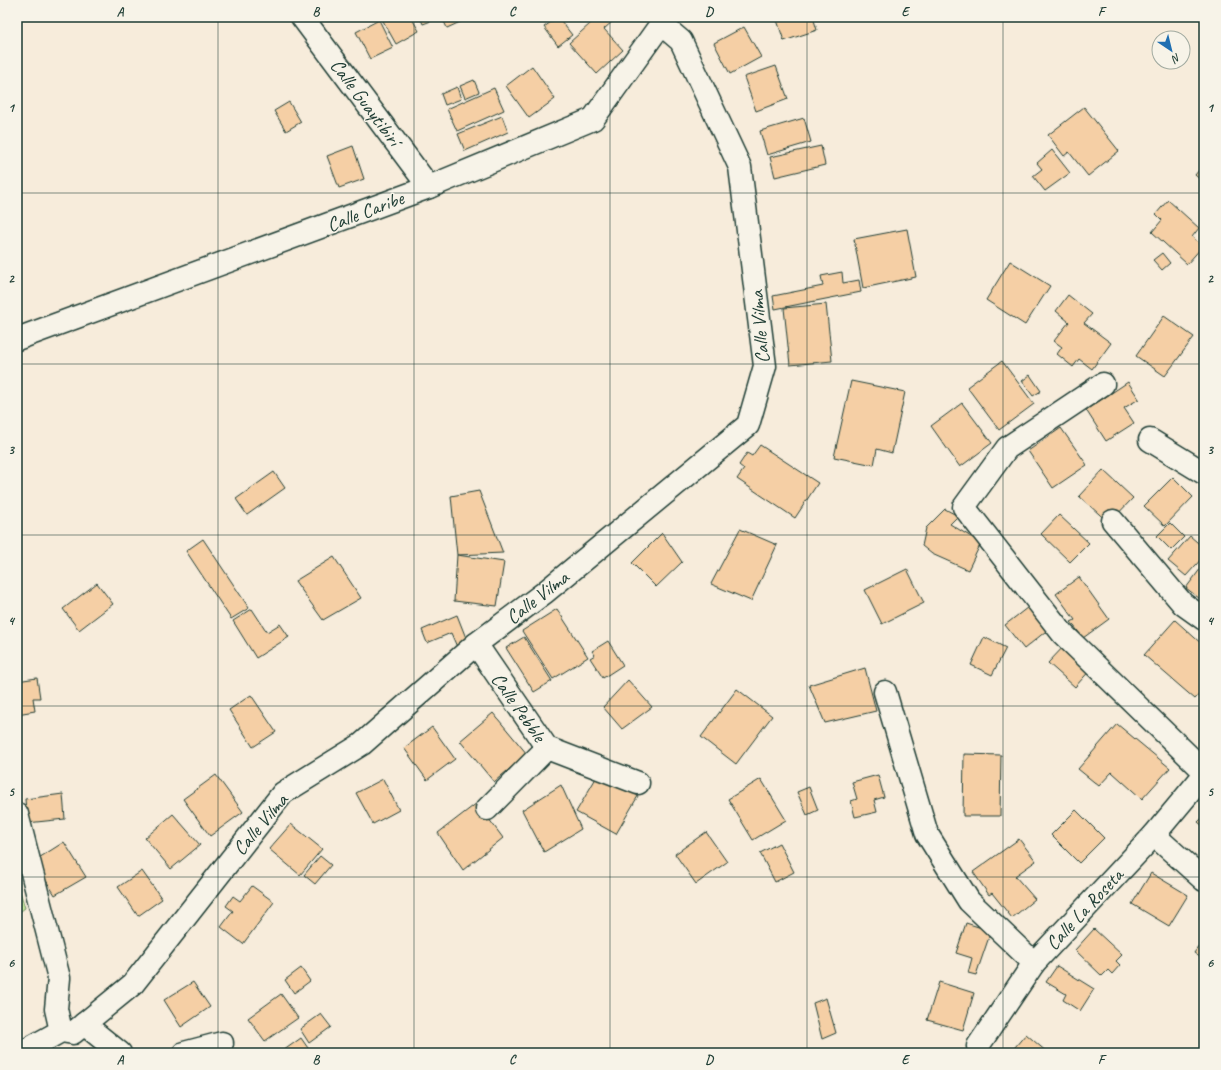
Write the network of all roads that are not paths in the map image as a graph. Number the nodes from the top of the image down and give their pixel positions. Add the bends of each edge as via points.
1 (302, 17) edge
2 (663, 20) edge
3 (429, 187) junction
4 (17, 339) edge
5 (1103, 384) dead end
6 (1150, 440) dead end
7 (1204, 472) edge
8 (1113, 521) dead end
9 (1204, 619) edge
10 (476, 644) junction
11 (885, 692) dead end
12 (547, 748) junction
13 (1204, 771) edge
14 (1204, 775) edge
15 (638, 783) dead end
16 (487, 809) dead end
17 (17, 814) edge
18 (1154, 835) junction
19 (1204, 880) edge
20 (1034, 963) junction
21 (84, 1024) junction
22 (61, 1032) junction
23 (222, 1043) dead end
24 (21, 1053) edge
25 (120, 1053) edge
26 (184, 1053) edge
27 (979, 1053) edge

1 - 3 street, Calle Guaytibirí
2 - 3 street, Calle Caribe via 593,119
2 - 10 street, Calle Vilma via 681,41 740,167 765,366 748,425 544,593
3 - 4 street, Calle Caribe
5 - 13 street via 1007,448 964,507 1063,634
6 - 7 street
8 - 9 street via 1183,604
10 - 12 street, Calle Pebble
10 - 21 street, Calle Vilma via 362,744 283,792 133,984
11 - 20 street via 927,834 969,901
12 - 15 street, Calle Pebble
12 - 16 street
14 - 18 street, Calle La Roseta
17 - 22 street via 59,978 56,1009
18 - 19 street
18 - 20 street, Calle La Roseta
20 - 27 street, Calle La Roseta via 978,1046
21 - 22 street, Calle Vilma via 73,1033
21 - 25 street
22 - 24 street, Calle Vilma
23 - 26 street

